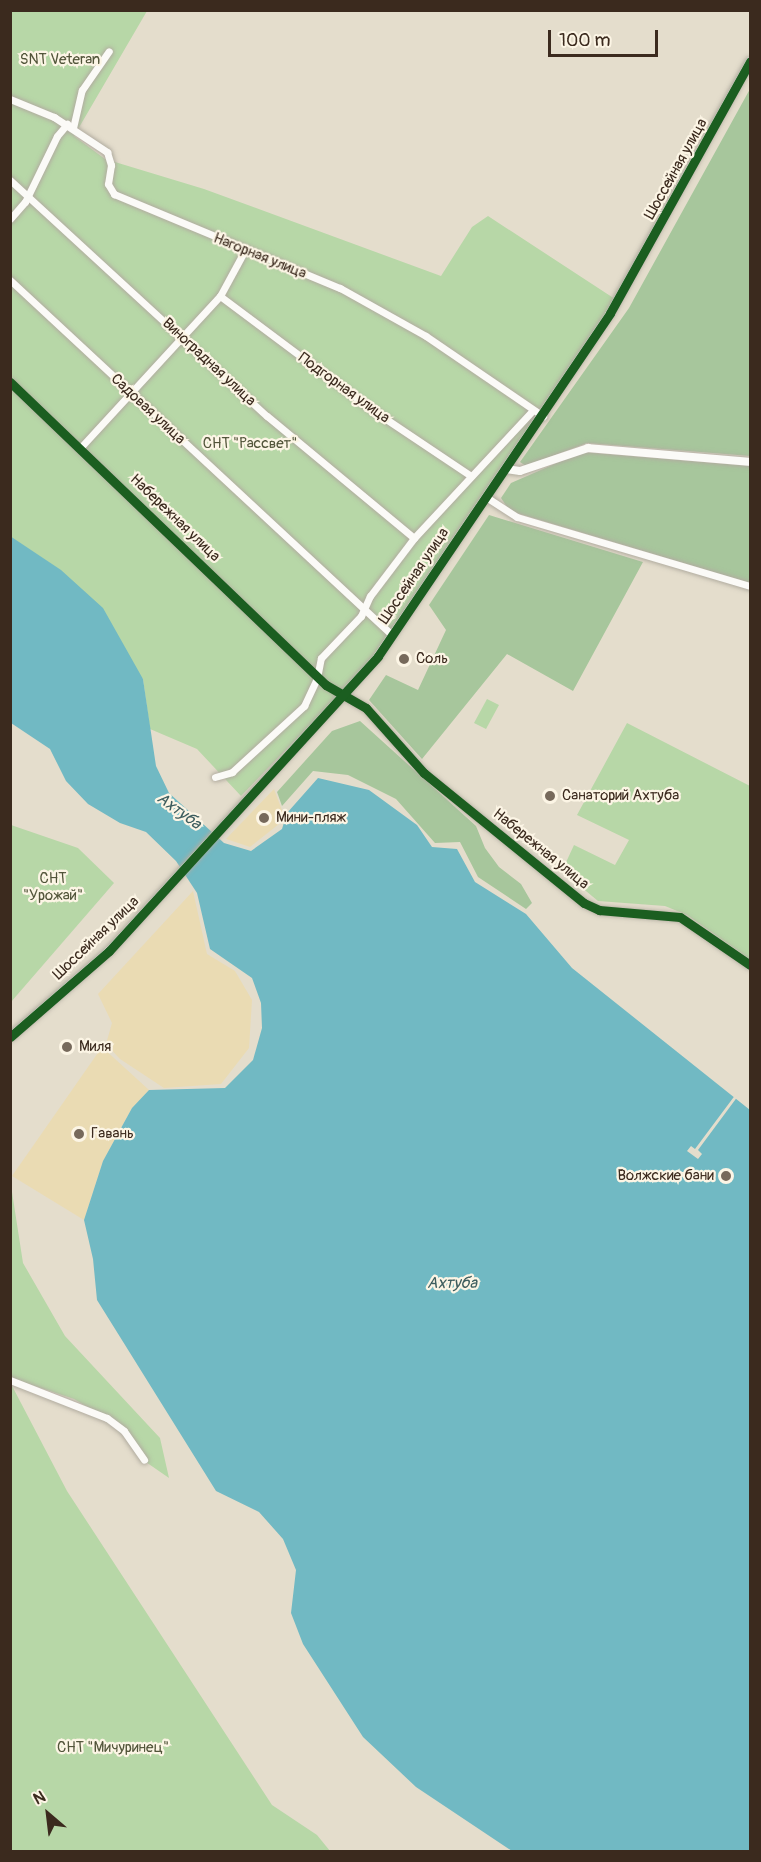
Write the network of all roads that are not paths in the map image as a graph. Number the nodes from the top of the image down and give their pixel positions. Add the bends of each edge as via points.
1 (109, 51) dead end
2 (750, 61) edge
3 (10, 99) edge
4 (70, 126) junction
5 (10, 180) edge
6 (28, 194) junction
7 (10, 219) edge
8 (245, 250) junction
9 (10, 280) edge
10 (220, 296) junction
11 (183, 337) junction
12 (10, 382) edge
13 (130, 393) junction
14 (532, 411) junction
15 (543, 416) junction
16 (81, 447) junction
17 (750, 462) edge
18 (506, 469) junction
19 (471, 476) junction
20 (486, 497) junction
21 (414, 538) junction
22 (750, 586) edge
23 (365, 611) junction
24 (393, 635) junction
25 (318, 675) junction
26 (345, 694) junction
27 (215, 777) dead end
28 (750, 964) edge
29 (10, 1037) edge
30 (10, 1380) edge
31 (144, 1460) dead end

1 - 4 street via 82,90
2 - 15 street, Шоссейная улица via 640,262
3 - 4 street, Нагорная улица
4 - 6 street via 57,136
4 - 8 street, Нагорная улица via 110,155 108,184 114,194
5 - 6 street, Виноградная улица
6 - 7 street
6 - 11 street, Виноградная улица
8 - 10 street
8 - 14 street, Нагорная улица via 340,288 405,324
9 - 13 street, Садовая улица
10 - 11 street
10 - 19 street, Подгорная улица via 374,411
11 - 13 street
11 - 21 street, Виноградная улица via 267,416
12 - 16 street, Набережная улица
13 - 16 street
13 - 23 street, Садовая улица
14 - 15 street, Нагорная улица
14 - 19 street
15 - 18 street, Шоссейная улица
16 - 25 street, Набережная улица
17 - 18 street via 588,448 520,471
18 - 20 street, Шоссейная улица
19 - 21 street via 460,493
20 - 22 street via 517,517
20 - 24 street, Шоссейная улица
21 - 23 street via 370,596
23 - 24 street, Садовая улица
23 - 25 street via 321,658
24 - 26 street, Шоссейная улица
25 - 26 street, Набережная улица via 335,692
25 - 27 street via 303,706 232,772
26 - 28 street, Набережная улица via 366,708 424,773 584,903 599,910 680,917
26 - 29 street, Шоссейная улица via 98,962
30 - 31 street via 107,1418 124,1431

